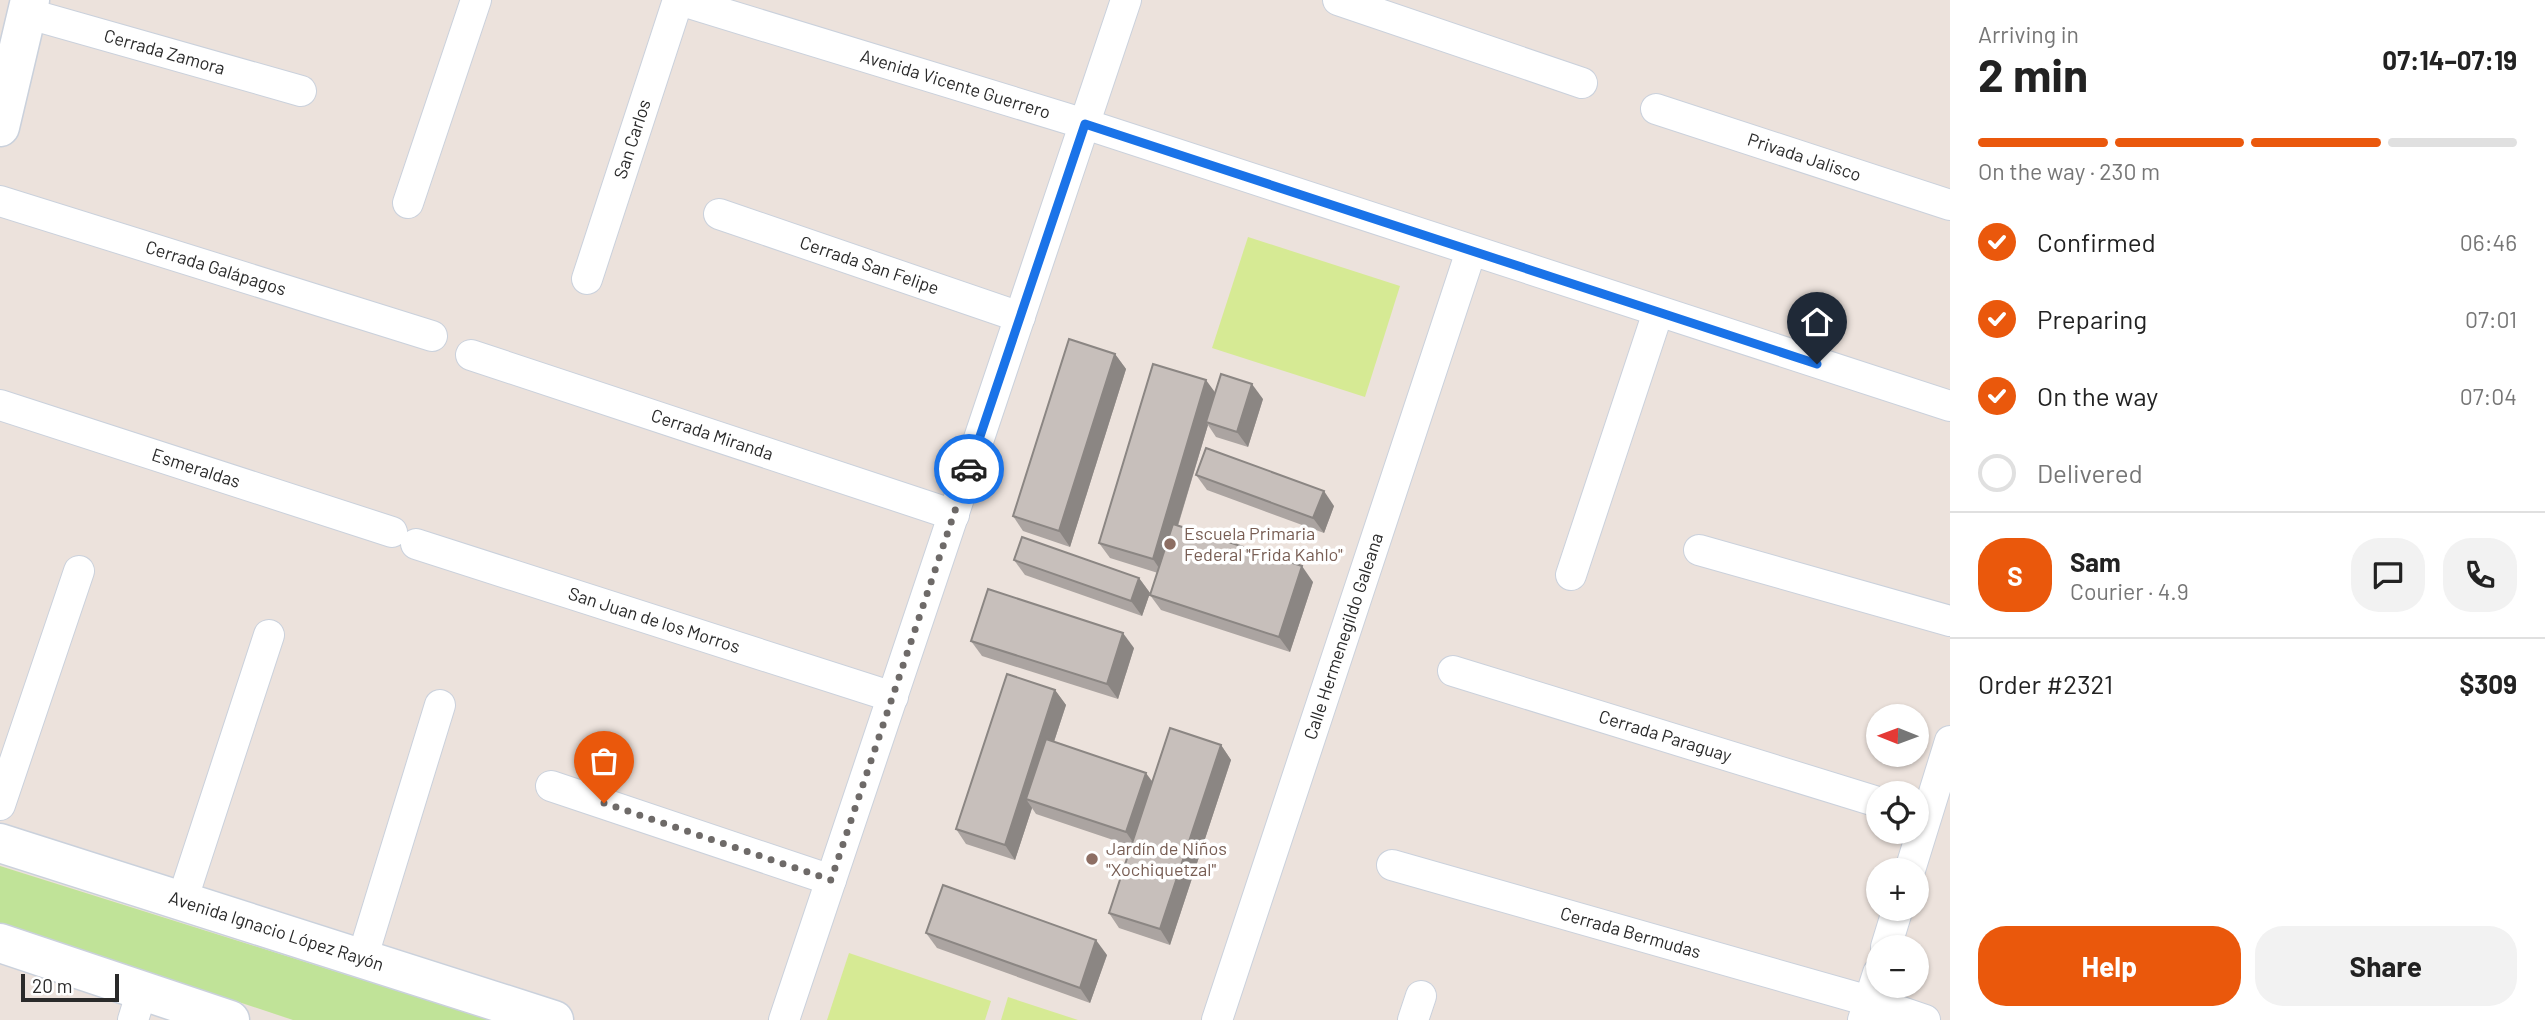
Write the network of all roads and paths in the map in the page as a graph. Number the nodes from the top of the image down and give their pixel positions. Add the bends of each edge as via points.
1 (476, 0) edge
2 (679, 0) edge
3 (1125, 0) edge
4 (1338, 0) edge
5 (28, 7) edge
6 (1582, 83) dead end
7 (301, 91) dead end
8 (1656, 109) dead end
9 (1085, 124) junction
10 (0, 127) edge
11 (0, 201) edge
12 (408, 203) dead end
13 (1950, 205) edge
14 (719, 214) dead end
15 (1471, 251) junction
16 (587, 279) dead end
17 (1658, 312) junction
18 (1020, 317) junction
19 (432, 336) dead end
20 (471, 355) dead end
21 (0, 405) edge
22 (1950, 406) edge
23 (954, 515) junction
24 (404, 538) joint
25 (1699, 550) dead end
26 (79, 571) dead end
27 (1571, 575) dead end
28 (1950, 621) edge
29 (269, 635) dead end
30 (1453, 671) dead end
31 (893, 697) junction
32 (440, 705) dead end
33 (1950, 741) edge
34 (551, 786) dead end
35 (1866, 798) edge
36 (0, 806) edge
37 (1931, 819) edge
38 (0, 843) edge
39 (1915, 858) edge
40 (1392, 865) dead end
41 (831, 880) junction
42 (182, 901) junction
43 (0, 943) edge
44 (362, 959) junction
45 (1866, 997) edge
46 (1870, 998) edge
47 (138, 1005) edge
48 (230, 1020) edge
49 (554, 1020) edge
50 (784, 1020) edge
51 (1217, 1020) edge
52 (1925, 1020) edge

1 - 12 street
2 - 9 street, Avenida Vicente Guerrero
2 - 16 street, San Carlos
3 - 9 street
4 - 6 street
5 - 7 street, Cerrada Zamora
5 - 10 street
8 - 13 street, Privada Jalisco
9 - 15 street, Avenida Vicente Guerrero
9 - 18 street
11 - 19 street, Cerrada Galápagos
14 - 18 street, Cerrada San Felipe
15 - 17 street, Avenida Vicente Guerrero
15 - 51 street, Calle Hermenegildo Galeana
17 - 22 street, Avenida Vicente Guerrero
17 - 27 street
18 - 23 street
20 - 23 street, Cerrada Miranda
21 - 24 street, Esmeraldas
23 - 31 street
24 - 31 street, San Juan de los Morros
25 - 28 street
26 - 36 street
29 - 42 street
30 - 35 street, Cerrada Paraguay
31 - 41 street
32 - 44 street
33 - 37 street
34 - 41 street
37 - 39 street
38 - 42 street, Avenida Ignacio López Rayón
40 - 45 street, Cerrada Bermudas
41 - 50 street
42 - 44 street, Avenida Ignacio López Rayón
43 - 47 street
44 - 49 street, Avenida Ignacio López Rayón
46 - 52 street, Cerrada Bermudas
47 - 48 street

